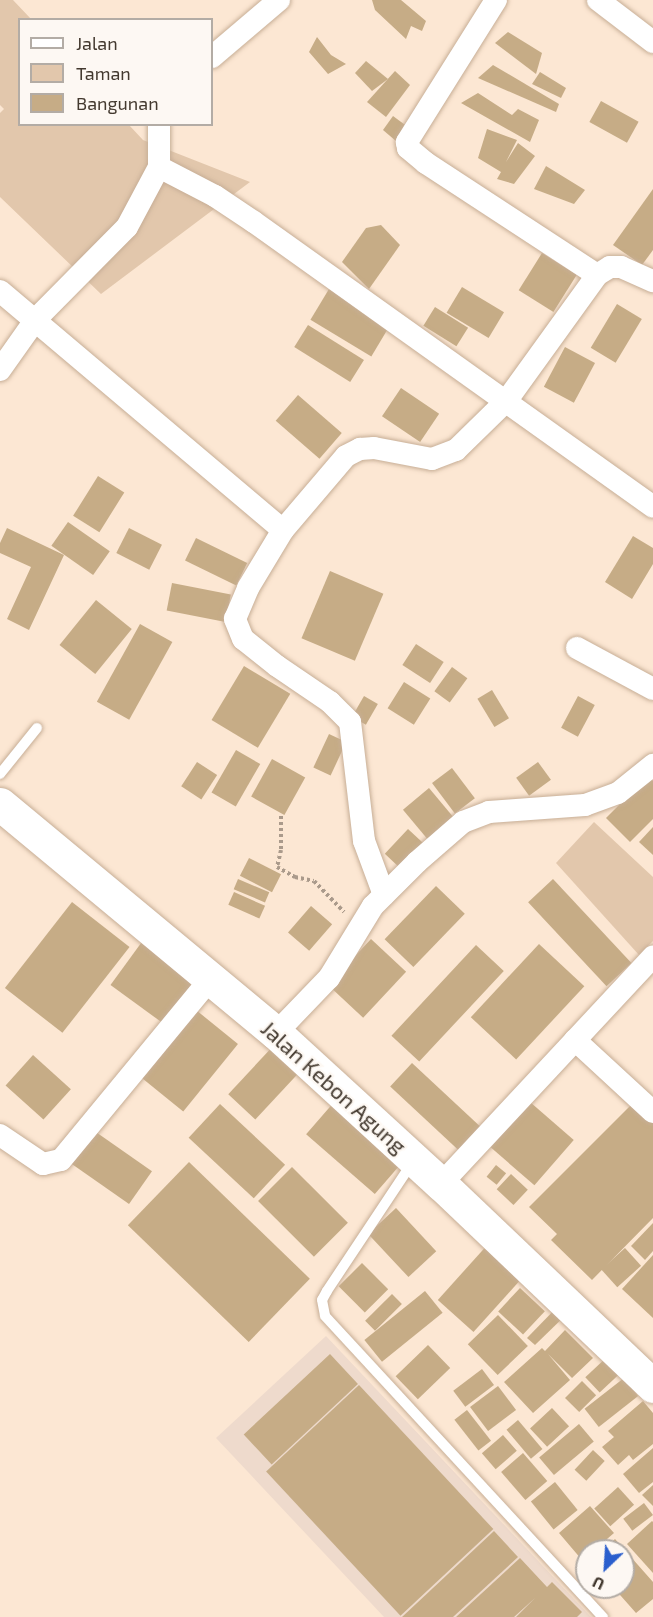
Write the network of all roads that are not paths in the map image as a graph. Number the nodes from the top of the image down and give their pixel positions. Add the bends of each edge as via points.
1 (279, 0) edge
2 (495, 0) edge
3 (598, 0) edge
4 (653, 42) edge
5 (213, 56) edge
6 (159, 126) edge
7 (159, 167) junction
8 (597, 275) junction
9 (653, 281) edge
10 (0, 291) edge
11 (36, 319) junction
12 (0, 370) edge
13 (507, 400) junction
14 (653, 507) edge
15 (283, 530) junction
16 (577, 648) dead end
17 (653, 689) edge
18 (37, 728) dead end
19 (653, 765) edge
20 (0, 774) edge
21 (0, 804) edge
22 (384, 895) junction
23 (653, 957) edge
24 (211, 978) junction
25 (276, 1033) junction
26 (575, 1040) junction
27 (653, 1112) edge
28 (0, 1135) edge
29 (414, 1160) junction
30 (441, 1184) junction
31 (653, 1386) edge
32 (603, 1617) edge

1 - 5 street
2 - 8 street via 407,142 408,148
3 - 4 street
6 - 7 street
7 - 11 street via 127,227
7 - 13 street via 255,222
8 - 9 street via 610,267 621,267
8 - 13 street
10 - 11 street
11 - 12 street
11 - 15 street
13 - 14 street
13 - 15 street via 456,450 444,456 432,459 374,448 346,456
15 - 22 street via 248,588 235,619 243,639 330,702 350,722 364,841
16 - 17 street
18 - 20 lane
19 - 22 street via 618,793 585,805 489,812 463,822
21 - 24 main road, Jalan Kebon Agung
22 - 25 street via 358,929 330,978
23 - 26 street
24 - 25 main road, Jalan Kebon Agung
24 - 28 street via 61,1160 43,1164
25 - 29 main road, Jalan Kebon Agung
26 - 27 street
26 - 30 street
29 - 30 main road, Jalan Kebon Agung
29 - 32 lane via 327,1291 322,1300 325,1316
30 - 31 main road, Jalan Kebon Agung

